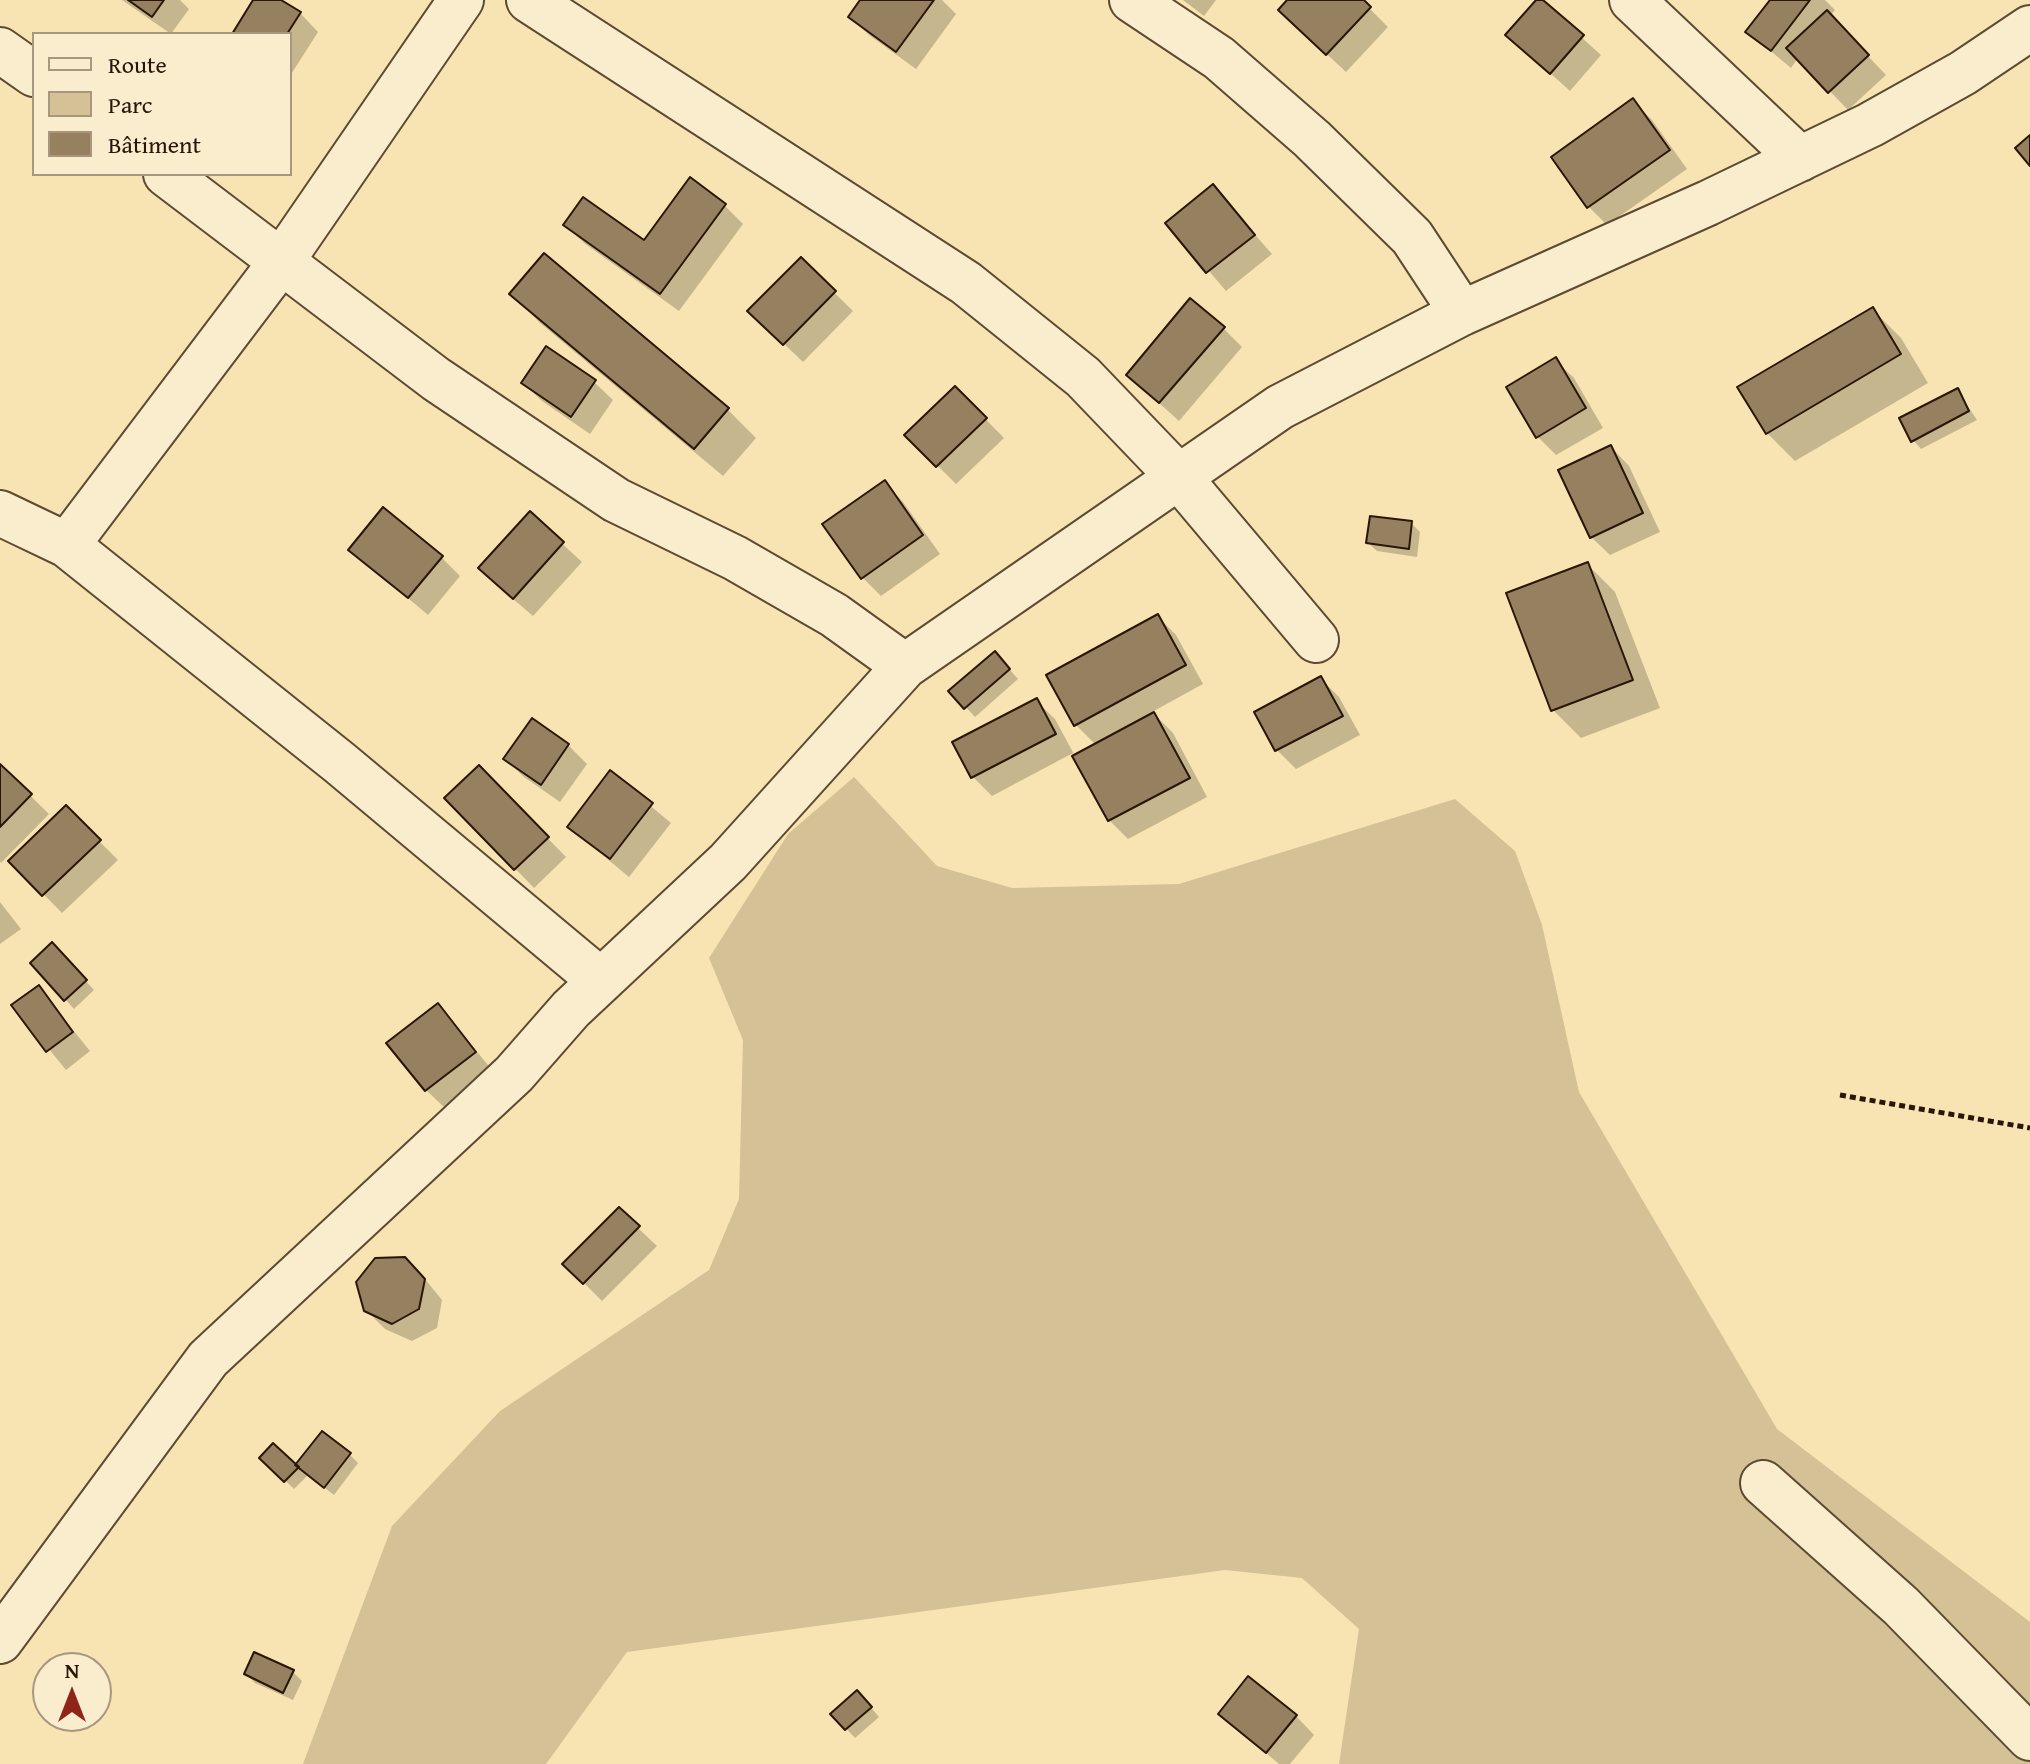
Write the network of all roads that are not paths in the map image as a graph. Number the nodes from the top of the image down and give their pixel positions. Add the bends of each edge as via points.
1 (461, 0) edge
2 (529, 0) edge
3 (1132, 0) edge
4 (1642, 3) edge
5 (2030, 28) edge
6 (0, 50) edge
7 (32, 73) edge
8 (1800, 159) junction
9 (169, 176) edge
10 (281, 262) junction
11 (1462, 313) junction
12 (1177, 475) junction
13 (0, 513) edge
14 (67, 545) junction
15 (1316, 640) dead end
16 (905, 666) junction
17 (601, 981) junction
18 (1763, 1483) dead end
19 (0, 1641) edge
20 (2030, 1738) edge

1 - 10 street
2 - 12 street via 966,283 1083,377
3 - 11 street via 1219,58 1312,139 1412,237
4 - 8 street
5 - 8 street via 1963,73
6 - 7 street
8 - 11 street
9 - 10 street
10 - 14 street
10 - 16 street via 436,379 616,500 735,558 834,615
11 - 12 street via 1280,407
12 - 15 street
12 - 16 street
13 - 14 street
14 - 17 street
16 - 17 street via 728,862
17 - 19 street via 514,1074 208,1359
18 - 20 street via 1901,1606

